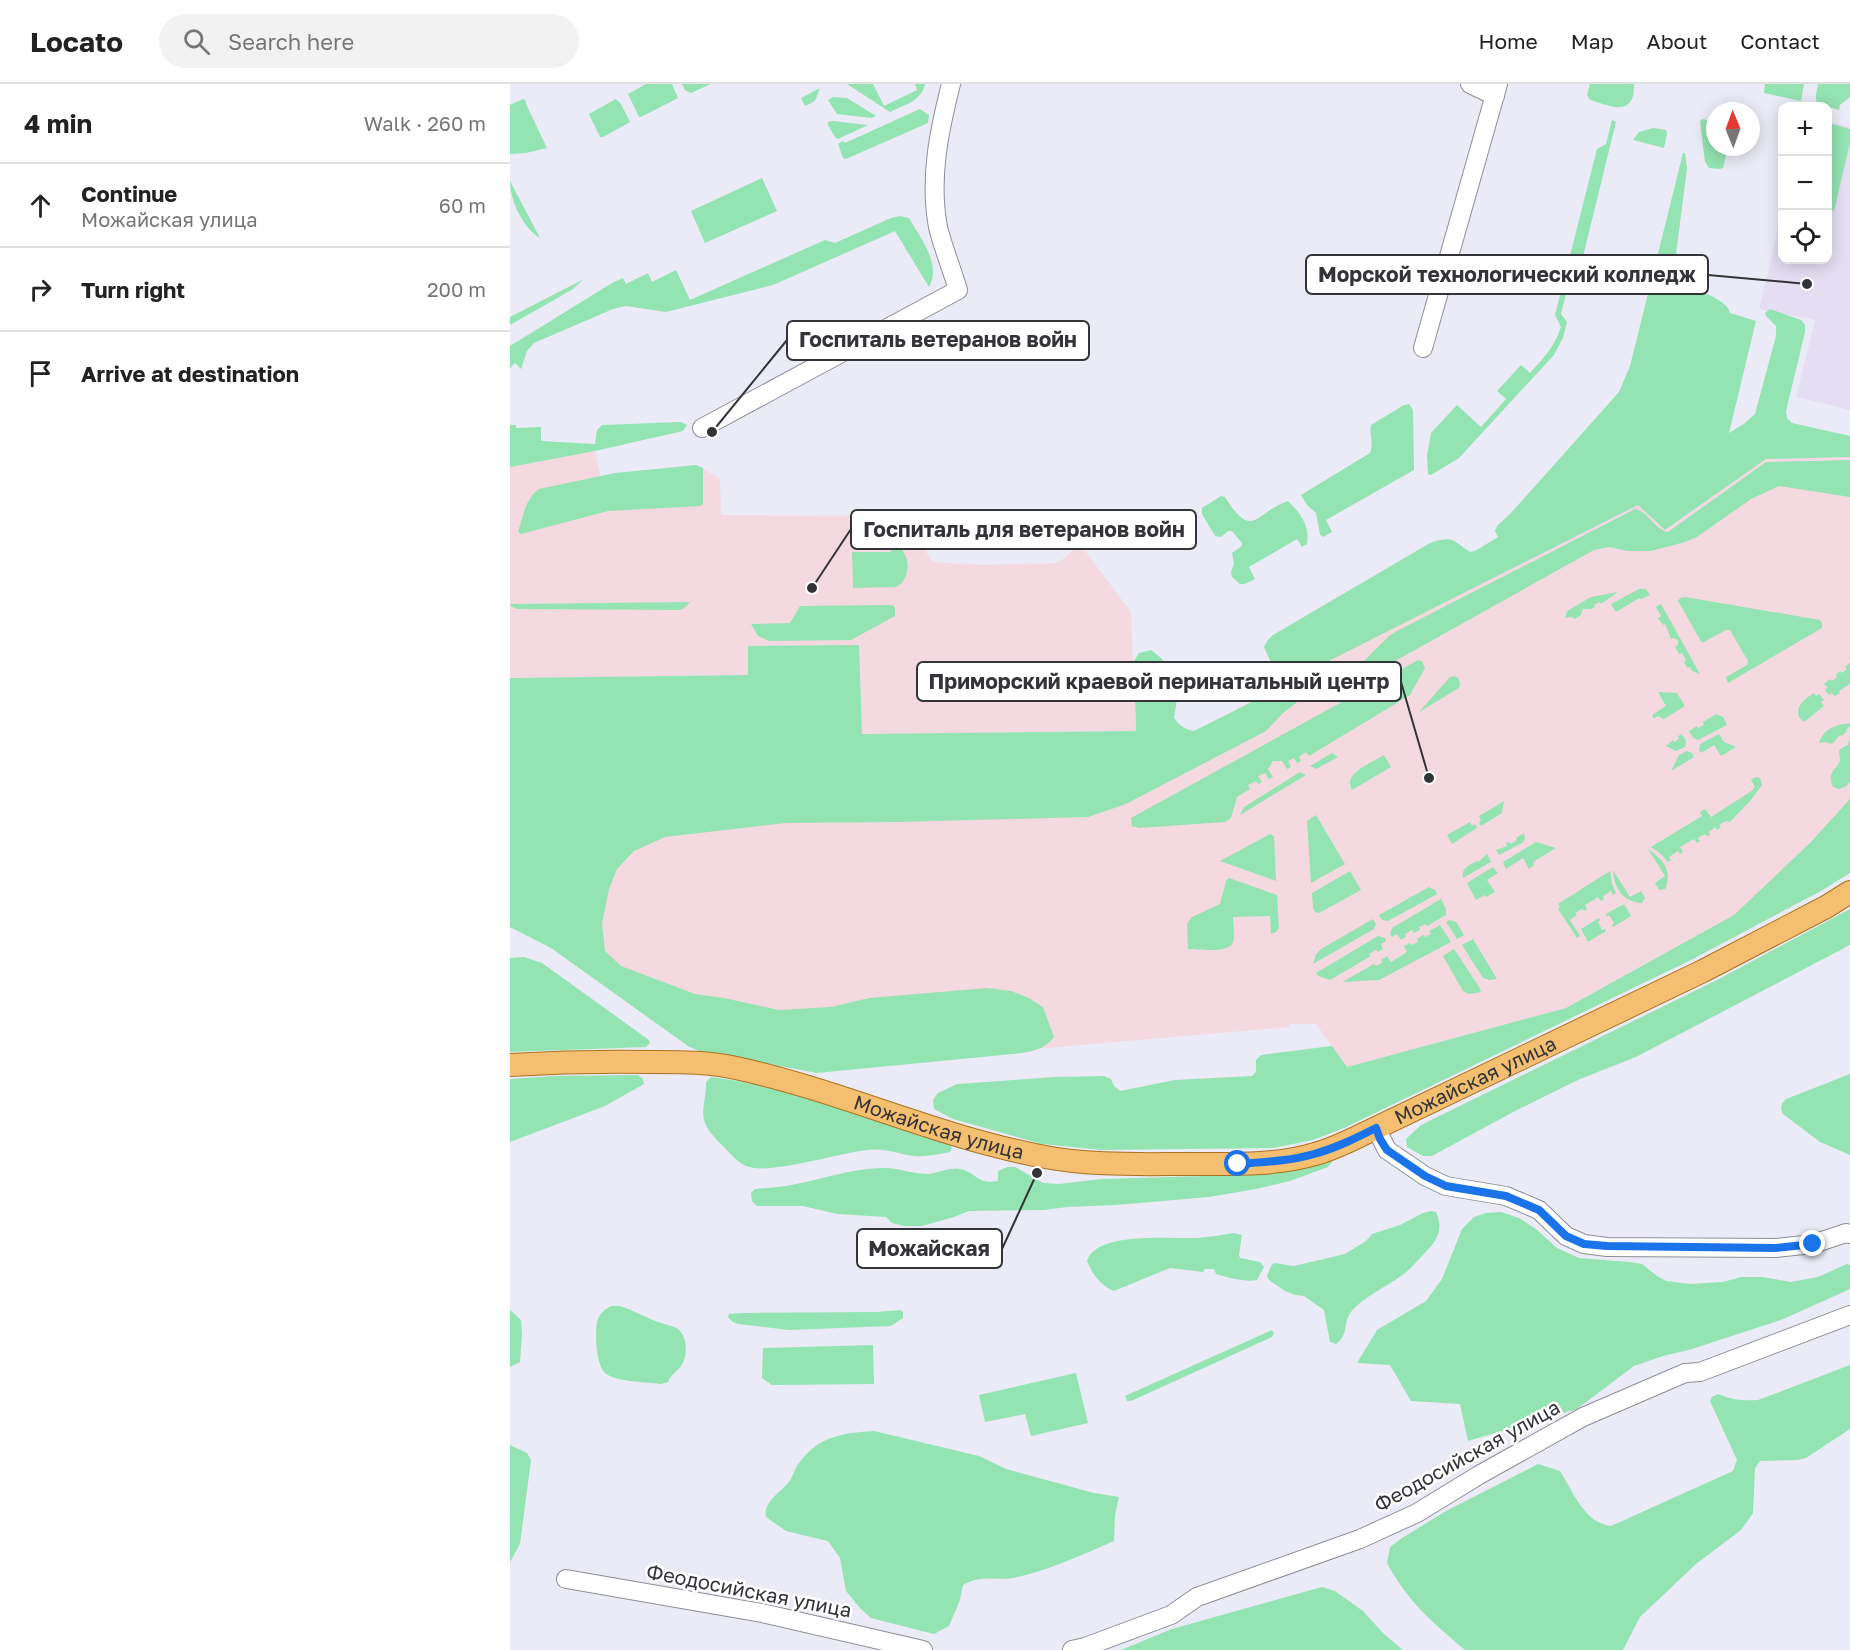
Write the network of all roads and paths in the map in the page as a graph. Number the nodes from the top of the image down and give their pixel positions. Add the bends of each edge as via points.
1 (951, 84) edge
2 (1470, 84) edge
3 (1496, 90) edge
4 (1423, 348) dead end
5 (702, 428) dead end
6 (1850, 892) edge
7 (510, 1065) edge
8 (1376, 1128) junction
9 (1850, 1234) edge
10 (1850, 1315) edge
11 (566, 1579) dead end
12 (923, 1650) edge
13 (1072, 1650) edge

1 - 5 street via 934,187 939,230 958,290
2 - 3 street
3 - 4 street
6 - 8 main road, Можайская улица via 1703,971
7 - 8 main road, Можайская улица via 628,1061 734,1067 808,1086 976,1141 1041,1156 1105,1163 1275,1161 1316,1154
8 - 9 street via 1387,1150 1425,1176 1446,1186 1506,1196 1539,1210 1566,1236 1584,1244 1776,1248
10 - 13 street, Феодосийская улица via 1700,1372 1685,1374 1583,1417 1417,1513 1369,1535 1197,1597 1171,1615
11 - 12 street, Феодосийская улица via 762,1613

